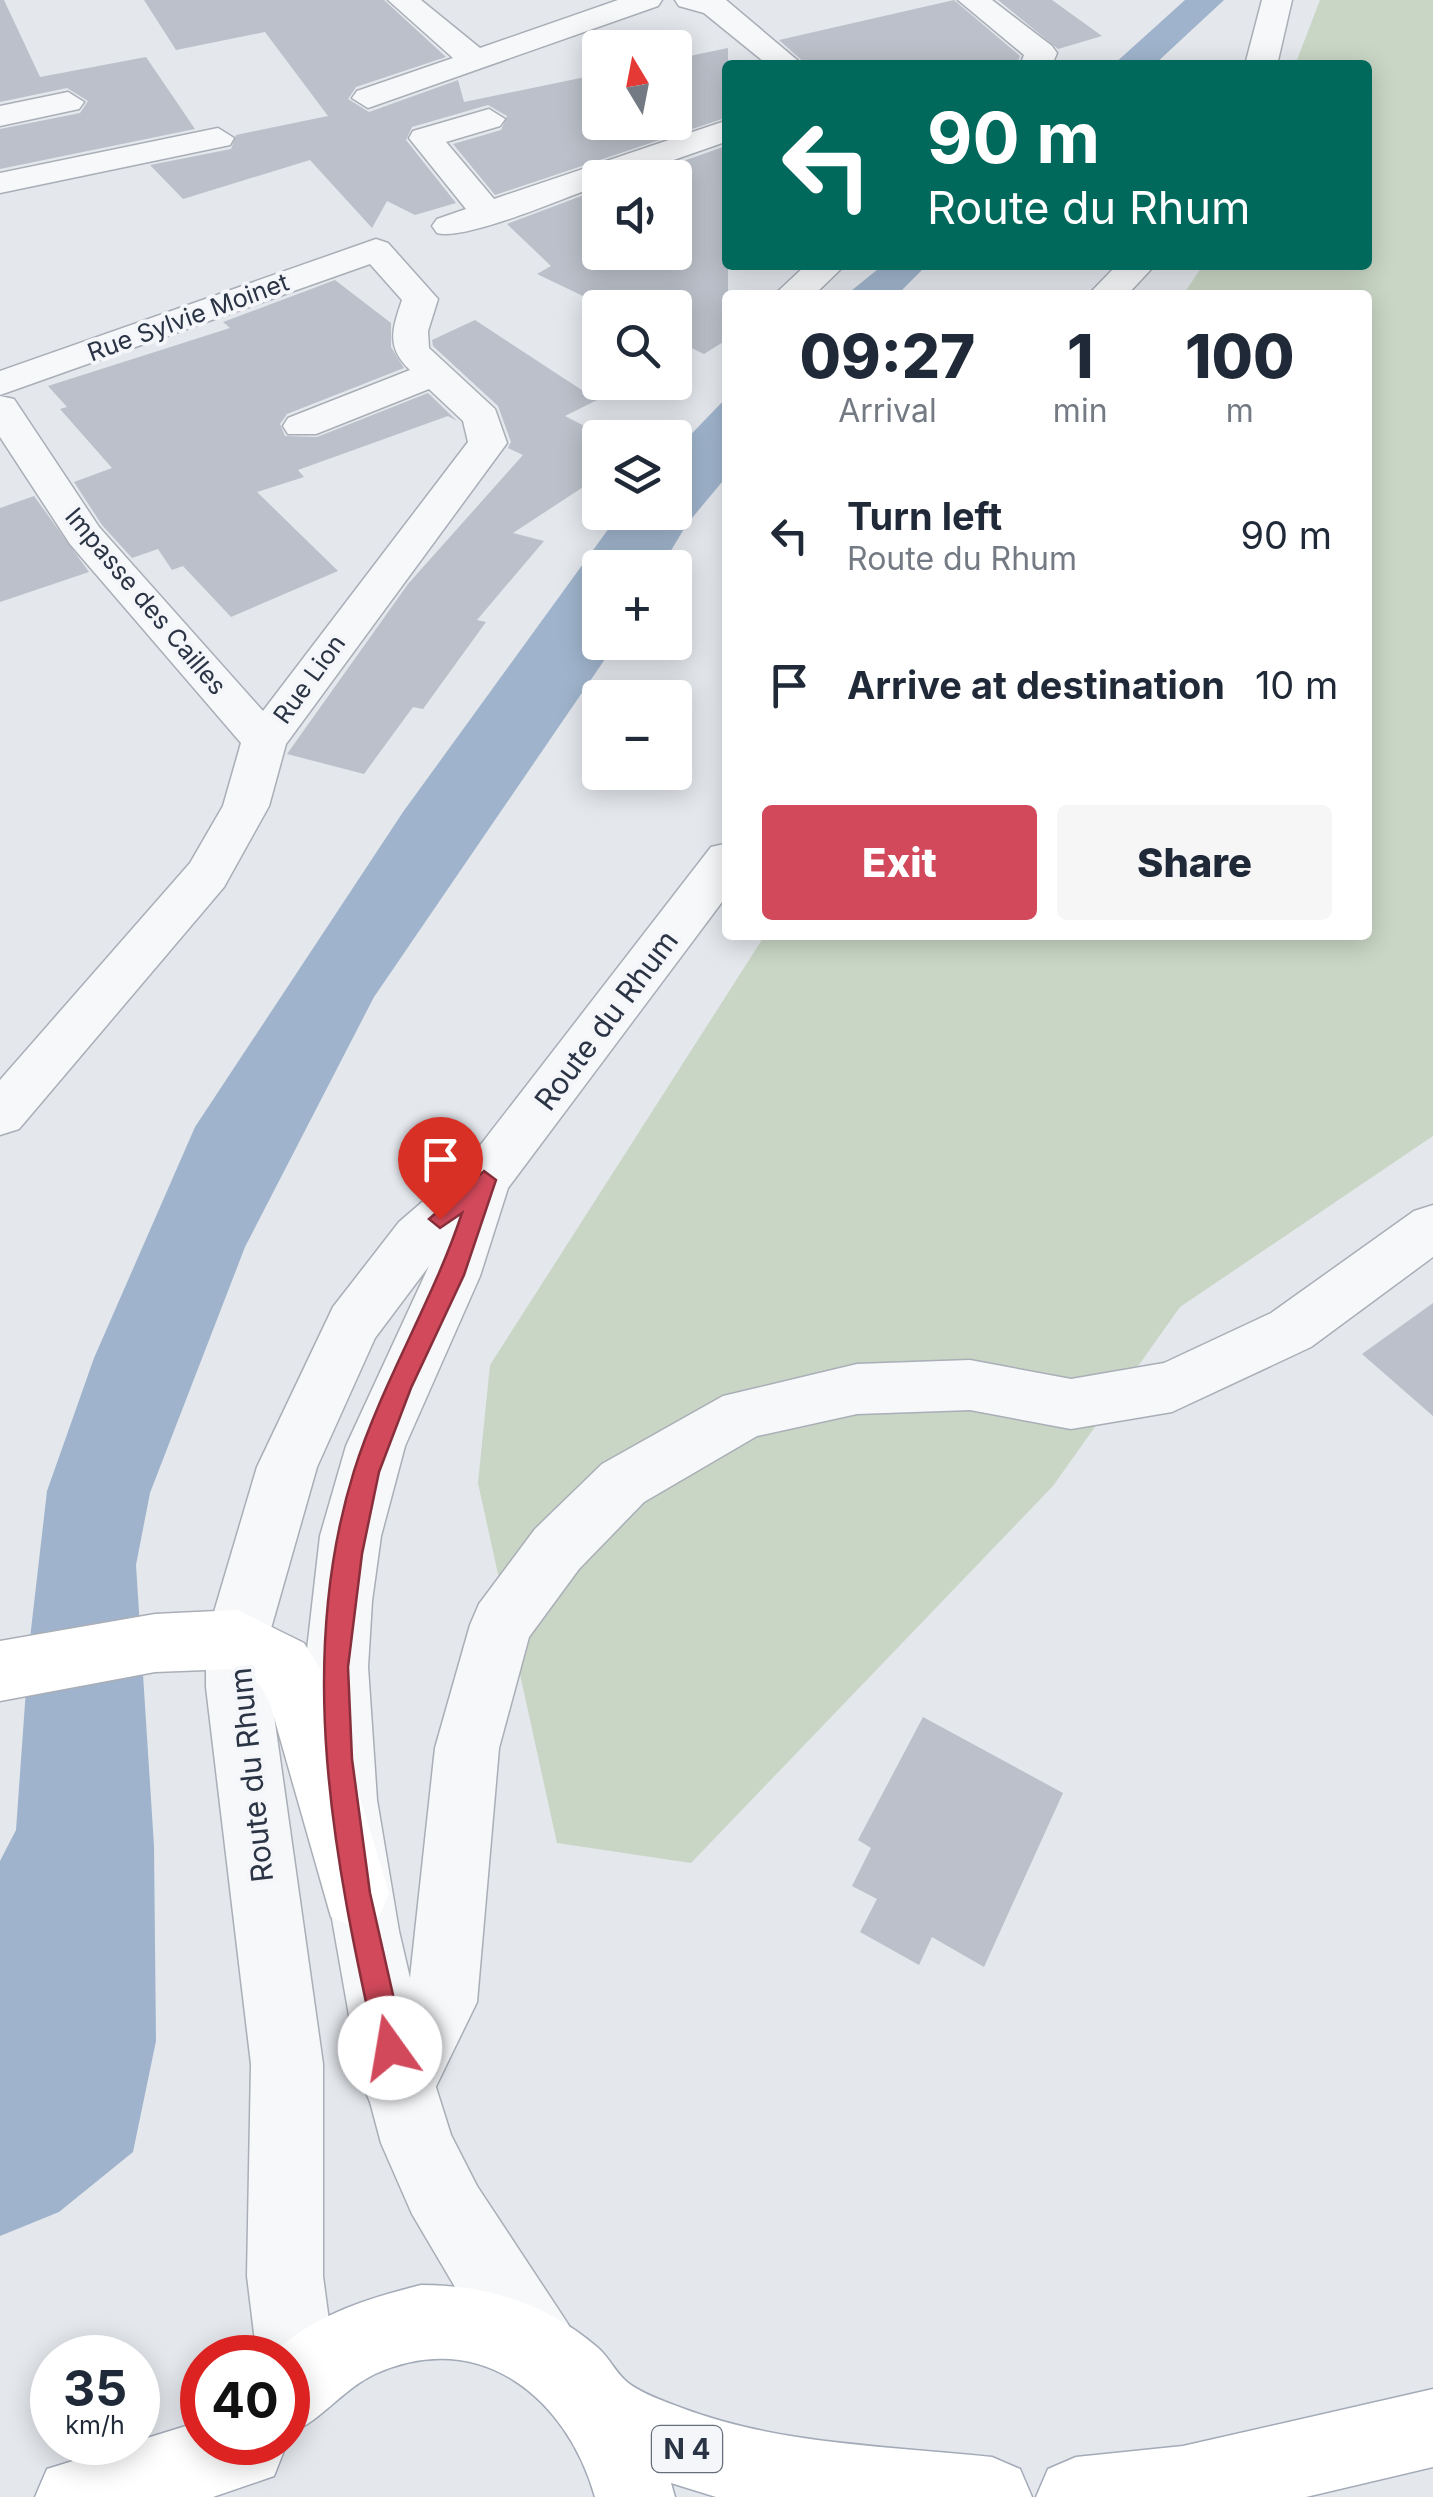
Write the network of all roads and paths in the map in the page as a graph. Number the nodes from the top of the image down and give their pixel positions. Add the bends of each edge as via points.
1 (402, 0) edge
2 (647, 0) edge
3 (973, 0) edge
4 (1277, 0) edge
5 (714, 2) edge
6 (475, 60) junction
7 (781, 60) edge
8 (1038, 60) edge
9 (1262, 60) edge
10 (368, 98) dead end
11 (68, 102) dead end
12 (0, 116) edge
13 (489, 119) dead end
14 (722, 132) edge
15 (218, 138) dead end
16 (0, 184) edge
17 (488, 214) junction
18 (449, 226) dead end
19 (376, 250) joint
20 (822, 270) edge
21 (1132, 270) edge
22 (798, 290) edge
23 (1111, 290) edge
24 (433, 374) junction
25 (0, 384) edge
26 (0, 406) edge
27 (302, 426) dead end
28 (264, 741) junction
29 (722, 867) edge
30 (0, 1115) edge
31 (484, 1180) junction
32 (1433, 1227) edge
33 (237, 1638) junction
34 (0, 1671) edge
35 (356, 1893) junction
36 (399, 2086) junction
37 (276, 2335) edge
38 (540, 2351) junction
39 (310, 2384) edge
40 (604, 2414) junction
41 (1433, 2428) edge
42 (180, 2461) edge
43 (74, 2497) edge
44 (635, 2497) edge
45 (992, 2497) edge
46 (1076, 2497) edge

1 - 6 street
2 - 6 street
3 - 8 street via 1041,52
4 - 9 street
5 - 7 street
6 - 10 street
11 - 12 street
13 - 17 street via 425,138
14 - 17 street
15 - 16 street
17 - 18 street
19 - 24 street, Rue Lion via 420,300 411,350
19 - 25 street, Rue Sylvie Moinet
20 - 22 street
21 - 23 street
24 - 27 street
24 - 28 street, Rue Lion via 481,418 488,443
26 - 28 street, Impasse des Cailles via 84,535
28 - 30 street, Rue Lion via 246,806 207,875
29 - 31 street, Route du Rhum
31 - 33 street, Route du Rhum via 418,1238 353,1324 287,1467
31 - 35 street, Route du Rhum via 453,1275 366,1472 349,1554 335,1667
32 - 36 street via 1291,1330 1172,1387 1071,1404 970,1386 857,1390 744,1414 623,1482 556,1549 502,1626 467,1748 442,2002
33 - 34 main road via 154,1643
33 - 35 main road via 282,1664 299,1693
33 - 37 street, Route du Rhum via 287,2064 285,2276
35 - 36 street, Route du Rhum
36 - 38 street, Route du Rhum via 434,2178
38 - 39 main road via 518,2336 464,2320 406,2323 349,2344
38 - 40 main road via 565,2366
40 - 44 main road
40 - 45 main road, N 4 via 676,2446 774,2474
41 - 46 main road via 1183,2486
42 - 43 main road

